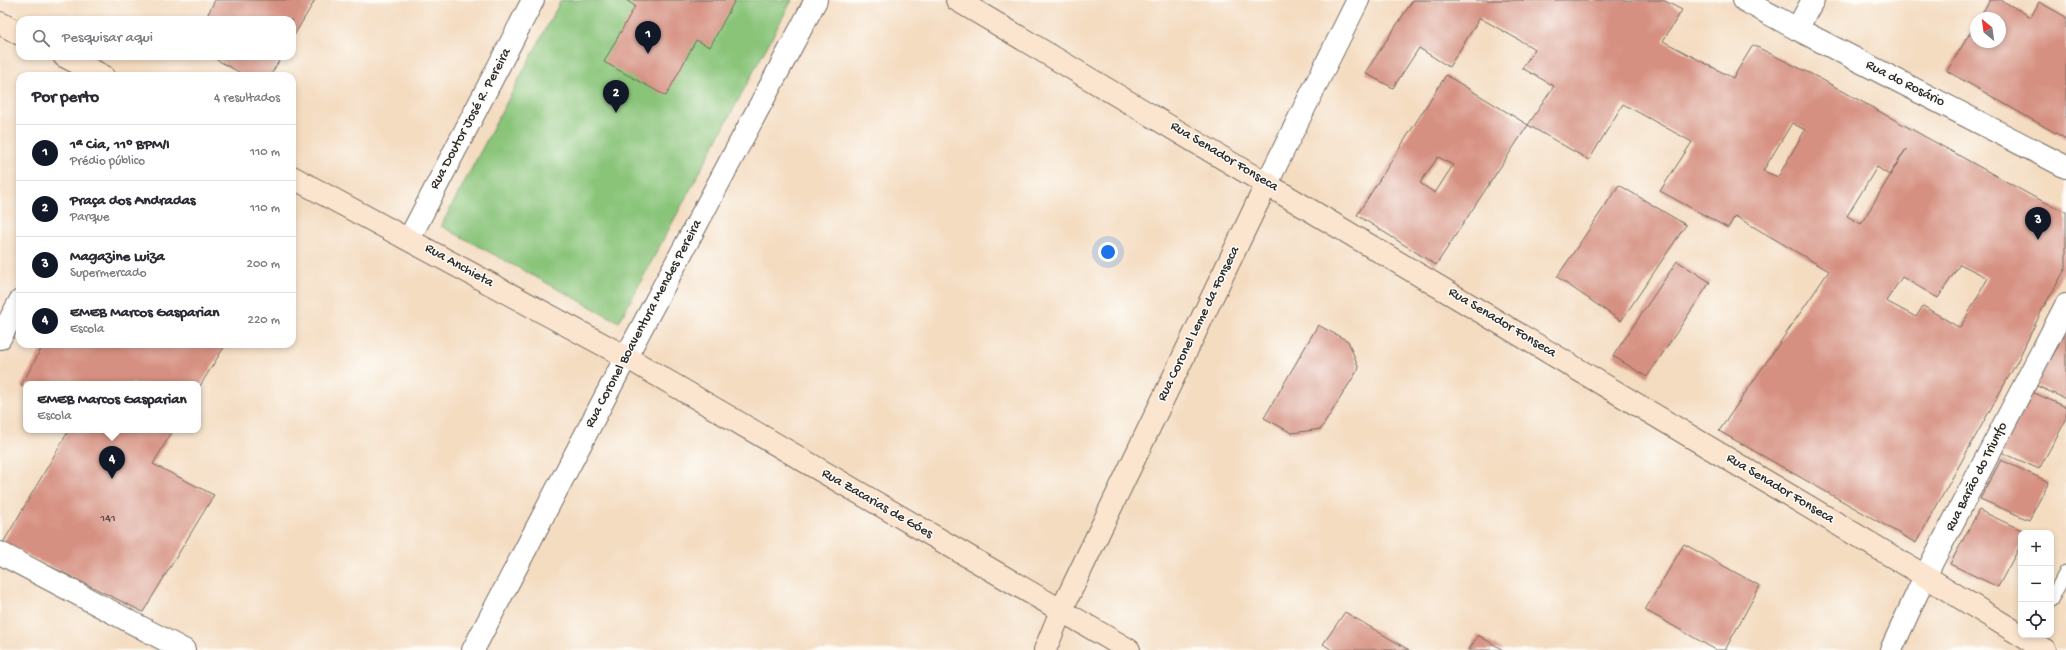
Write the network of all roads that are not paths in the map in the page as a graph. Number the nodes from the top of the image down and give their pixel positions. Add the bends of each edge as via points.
1 (533, 0) edge
2 (816, 0) edge
3 (957, 0) edge
4 (1358, 0) edge
5 (1744, 0) edge
6 (1814, 0) edge
7 (0, 23) edge
8 (1796, 29) junction
9 (16, 32) edge
10 (72, 60) edge
11 (95, 72) edge
12 (2066, 167) edge
13 (296, 179) edge
14 (1267, 183) junction
15 (409, 239) junction
16 (2066, 305) edge
17 (16, 308) edge
18 (0, 338) edge
19 (626, 357) junction
20 (0, 553) edge
21 (2066, 572) edge
22 (1925, 576) junction
23 (2054, 594) edge
24 (1061, 611) junction
25 (2035, 642) edge
26 (184, 650) edge
27 (473, 650) edge
28 (1045, 650) edge
29 (1128, 650) edge
30 (1891, 650) edge

1 - 15 street, Rua Doutor José R. Pereira
2 - 19 street, Rua Coronel Boaventura Mendes Pereira
3 - 14 main road, Rua Senador Fonseca
4 - 14 street, Rua Coronel Leme da Fonseca
5 - 8 street, Rua do Rosário
6 - 8 street
7 - 9 main road
8 - 12 street, Rua do Rosário
10 - 11 main road
13 - 15 main road, Rua Anchieta
14 - 22 main road, Rua Senador Fonseca
14 - 24 main road, Rua Coronel Leme da Fonseca
15 - 19 main road, Rua Anchieta
16 - 22 street, Rua Barão do Triunfo
17 - 18 street
19 - 24 main road, Rua Zacarias de Góes
19 - 27 street, Rua Coronel Boaventura Mendes Pereira
20 - 26 street
21 - 23 lane
22 - 25 main road, Rua Senador Fonseca
22 - 30 street, Rua Barão do Triunfo
24 - 28 main road, Rua Coronel Leme da Fonseca
24 - 29 main road, Rua Zacarias de Góes

